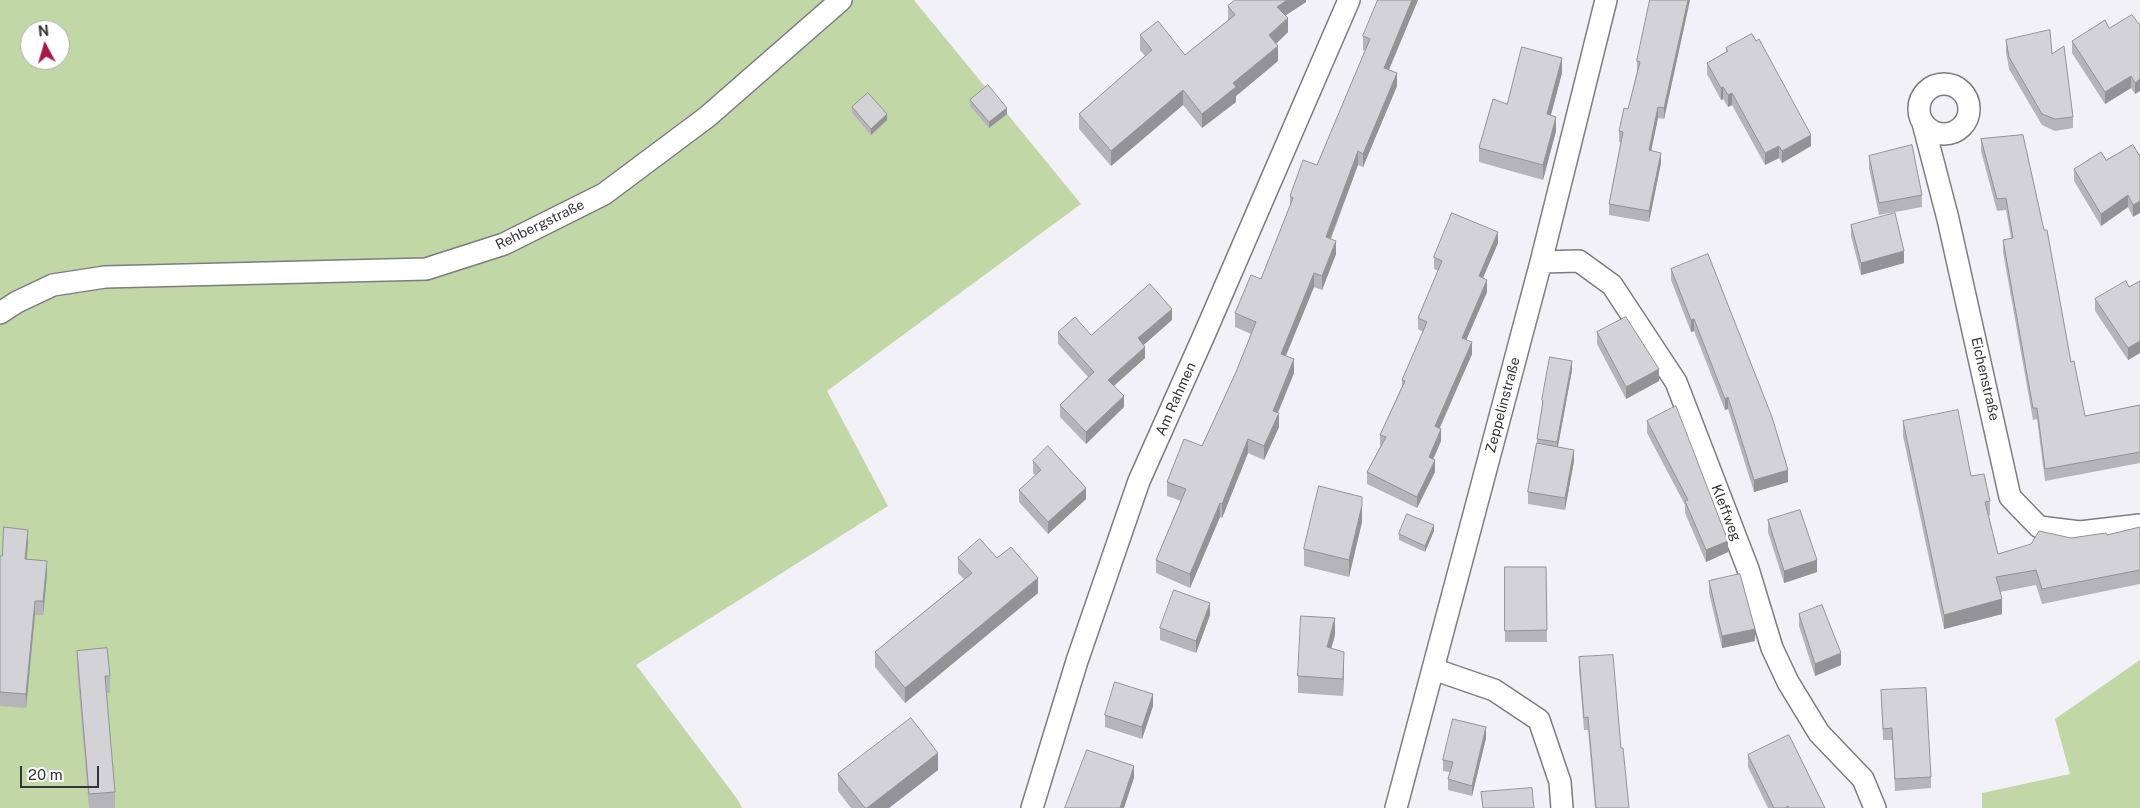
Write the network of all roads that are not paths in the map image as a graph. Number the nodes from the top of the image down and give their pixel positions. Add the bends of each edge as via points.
1 (841, 0) edge
2 (1349, 0) edge
3 (1606, 0) edge
4 (1923, 123) dead end
5 (1541, 262) junction
6 (0, 313) edge
7 (2140, 525) edge
8 (1434, 669) junction
9 (1032, 808) edge
10 (1396, 808) edge
11 (1562, 808) edge
12 (1875, 808) edge

1 - 6 street, Rehbergstraße via 707,117 604,194 504,244 426,269 105,276 53,285
2 - 9 street, Am Rahmen via 1138,481 1077,661
3 - 5 street, Zeppelinstraße
4 - 7 street, Eichenstraße via 1948,219 2010,497 2039,526 2080,532
5 - 8 street, Zeppelinstraße
5 - 12 street, Kleffweg via 1579,261 1612,285 1676,382 1748,568 1772,648 1788,682 1820,733 1863,779
8 - 10 street, Zeppelinstraße
8 - 11 street via 1494,690 1539,720 1560,782

